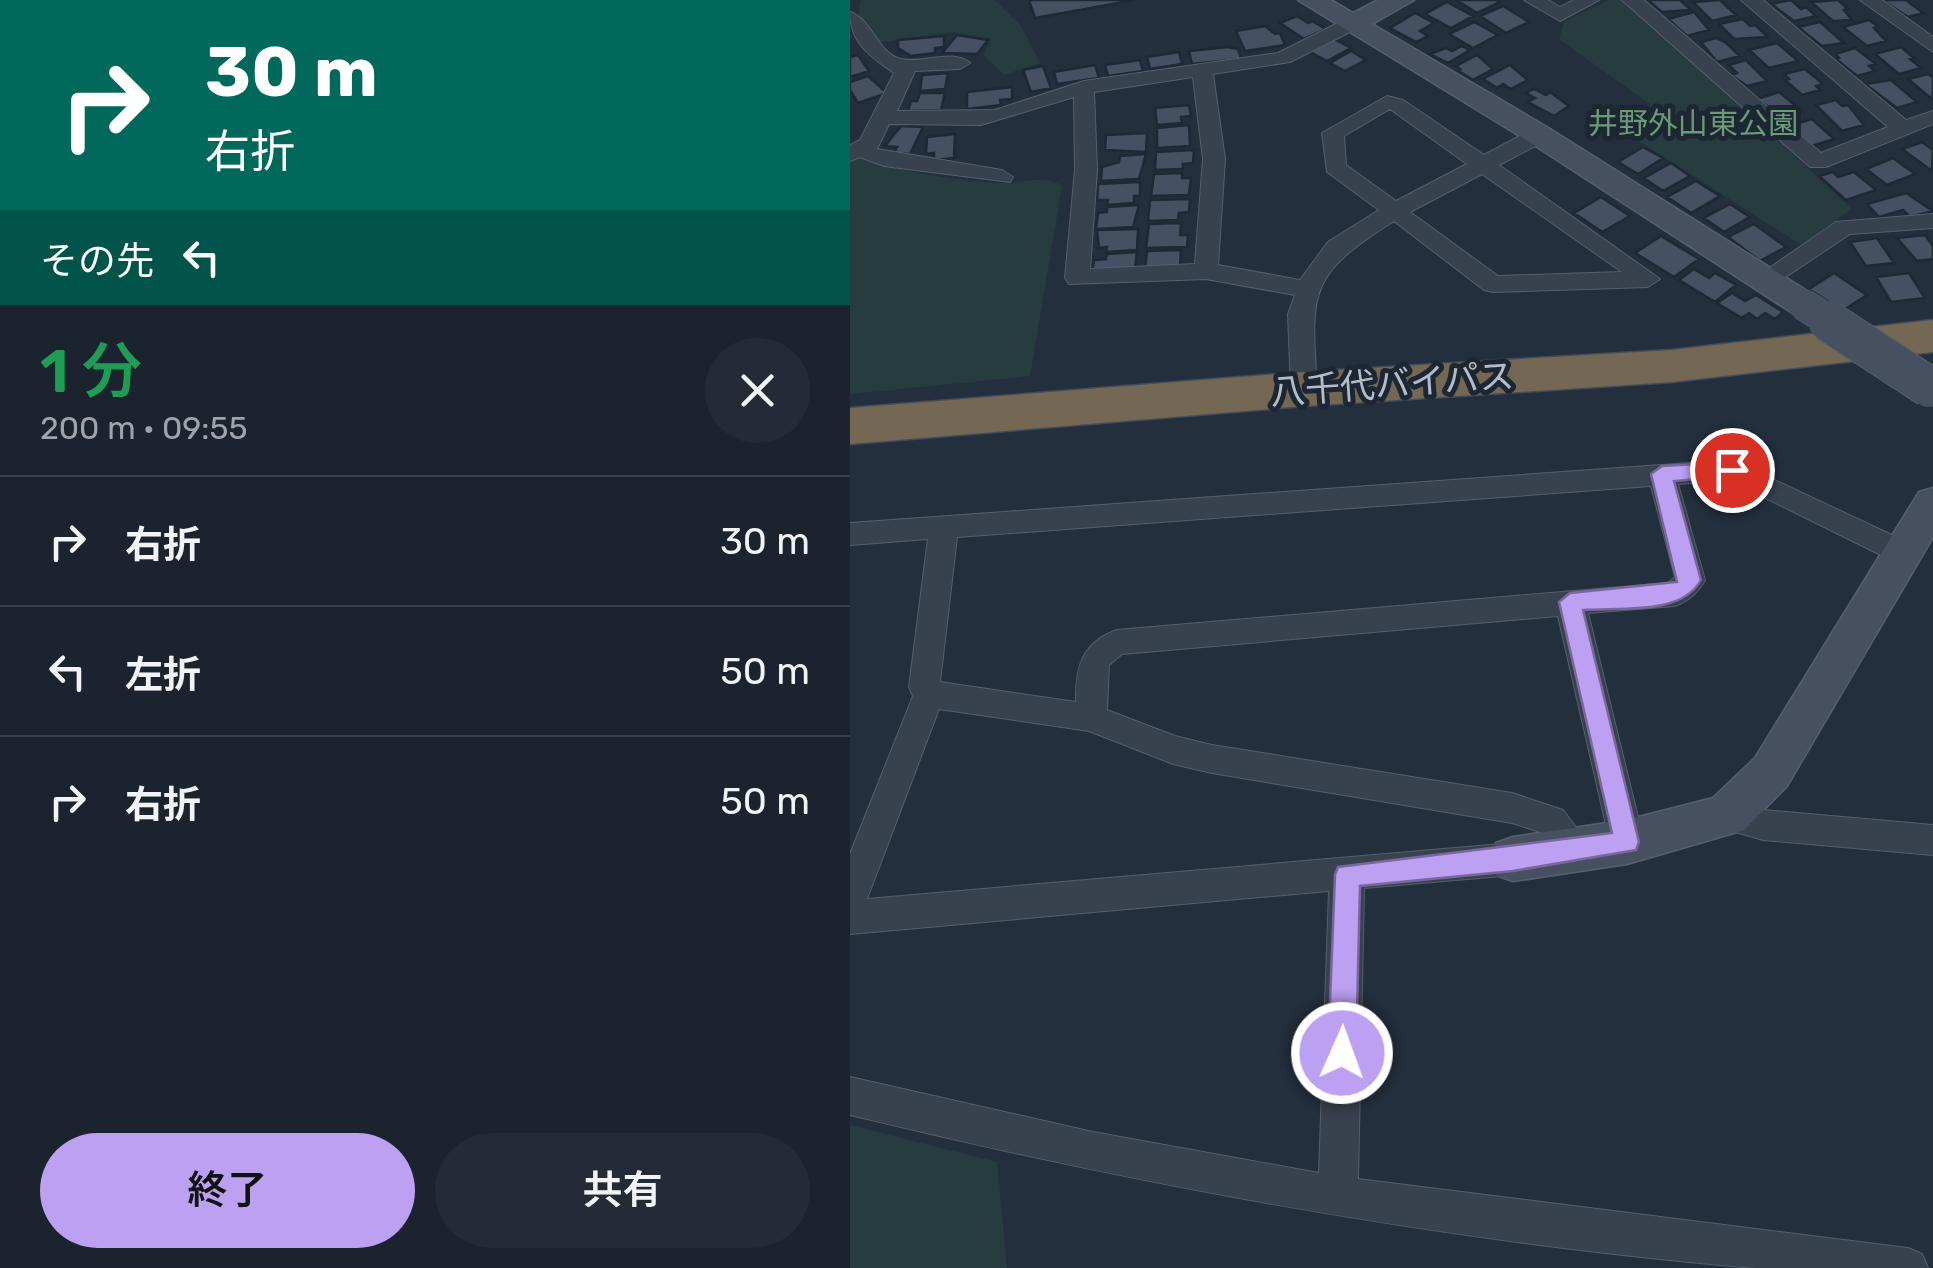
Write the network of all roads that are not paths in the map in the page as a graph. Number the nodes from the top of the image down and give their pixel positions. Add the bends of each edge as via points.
1 (1312, 0) edge
2 (1400, 0) edge
3 (1534, 0) edge
4 (1590, 0) edge
5 (1632, 0) edge
6 (1751, 0) edge
7 (1870, 0) edge
8 (850, 18) edge
9 (1354, 23) junction
10 (1933, 46) edge
11 (960, 64) dead end
12 (899, 65) junction
13 (1202, 70) junction
14 (1084, 86) junction
15 (1933, 117) edge
16 (878, 118) junction
17 (1902, 128) junction
18 (1539, 135) junction
19 (856, 152) edge
20 (1487, 164) junction
21 (1002, 177) dead end
22 (1394, 211) junction
23 (1933, 222) edge
24 (1206, 271) junction
25 (1764, 280) junction
26 (1307, 289) junction
27 (1933, 336) edge
28 (1931, 388) edge
29 (1304, 390) junction
30 (850, 426) edge
31 (1662, 474) junction
32 (1933, 503) edge
33 (944, 528) junction
34 (850, 534) edge
35 (1901, 552) junction
36 (1570, 602) junction
37 (930, 694) junction
38 (1092, 718) junction
39 (1726, 815) junction
40 (1933, 840) edge
41 (1627, 842) junction
42 (1575, 850) junction
43 (1513, 859) joint
44 (1348, 875) junction
45 (850, 898) edge
46 (850, 917) edge
47 (850, 1096) edge
48 (1338, 1196) junction
49 (1733, 1255) edge
50 (1908, 1268) edge

1 - 9 street
2 - 9 street
3 - 4 street via 1560,15
5 - 17 street via 1818,162
6 - 17 street
7 - 10 street
8 - 12 street via 874,50
9 - 13 street via 1284,58
9 - 18 street
11 - 12 street
12 - 16 street via 905,71 898,94
13 - 14 street
13 - 24 street via 1214,159
14 - 16 street via 982,119
14 - 24 street via 1086,170 1077,278
15 - 17 street
16 - 19 street via 869,144
18 - 20 street
18 - 25 street
19 - 21 street
20 - 22 street
20 - 22 street via 1396,104 1379,104 1333,133 1335,167
20 - 22 street via 1648,279 1493,284
22 - 26 street via 1336,248
23 - 25 street via 1844,227
24 - 26 street
25 - 28 street, bridge
26 - 29 street via 1299,330
27 - 29 highway, 八千代バイパス via 1672,366
29 - 30 highway, 八千代バイパス
31 - 33 street
31 - 35 street via 1732,470
31 - 36 street via 1690,580 1684,589
32 - 35 street
33 - 34 street
33 - 37 street via 924,687
35 - 39 street via 1771,772
36 - 38 street via 1118,642 1093,659
36 - 41 street
37 - 38 street
37 - 45 street
38 - 42 street via 1212,760 1512,808 1551,821
39 - 40 street via 1763,825
39 - 41 street
41 - 42 street
42 - 43 street
43 - 44 street
44 - 46 street
44 - 48 street
47 - 48 street via 1017,1136
48 - 49 street
49 - 50 street

